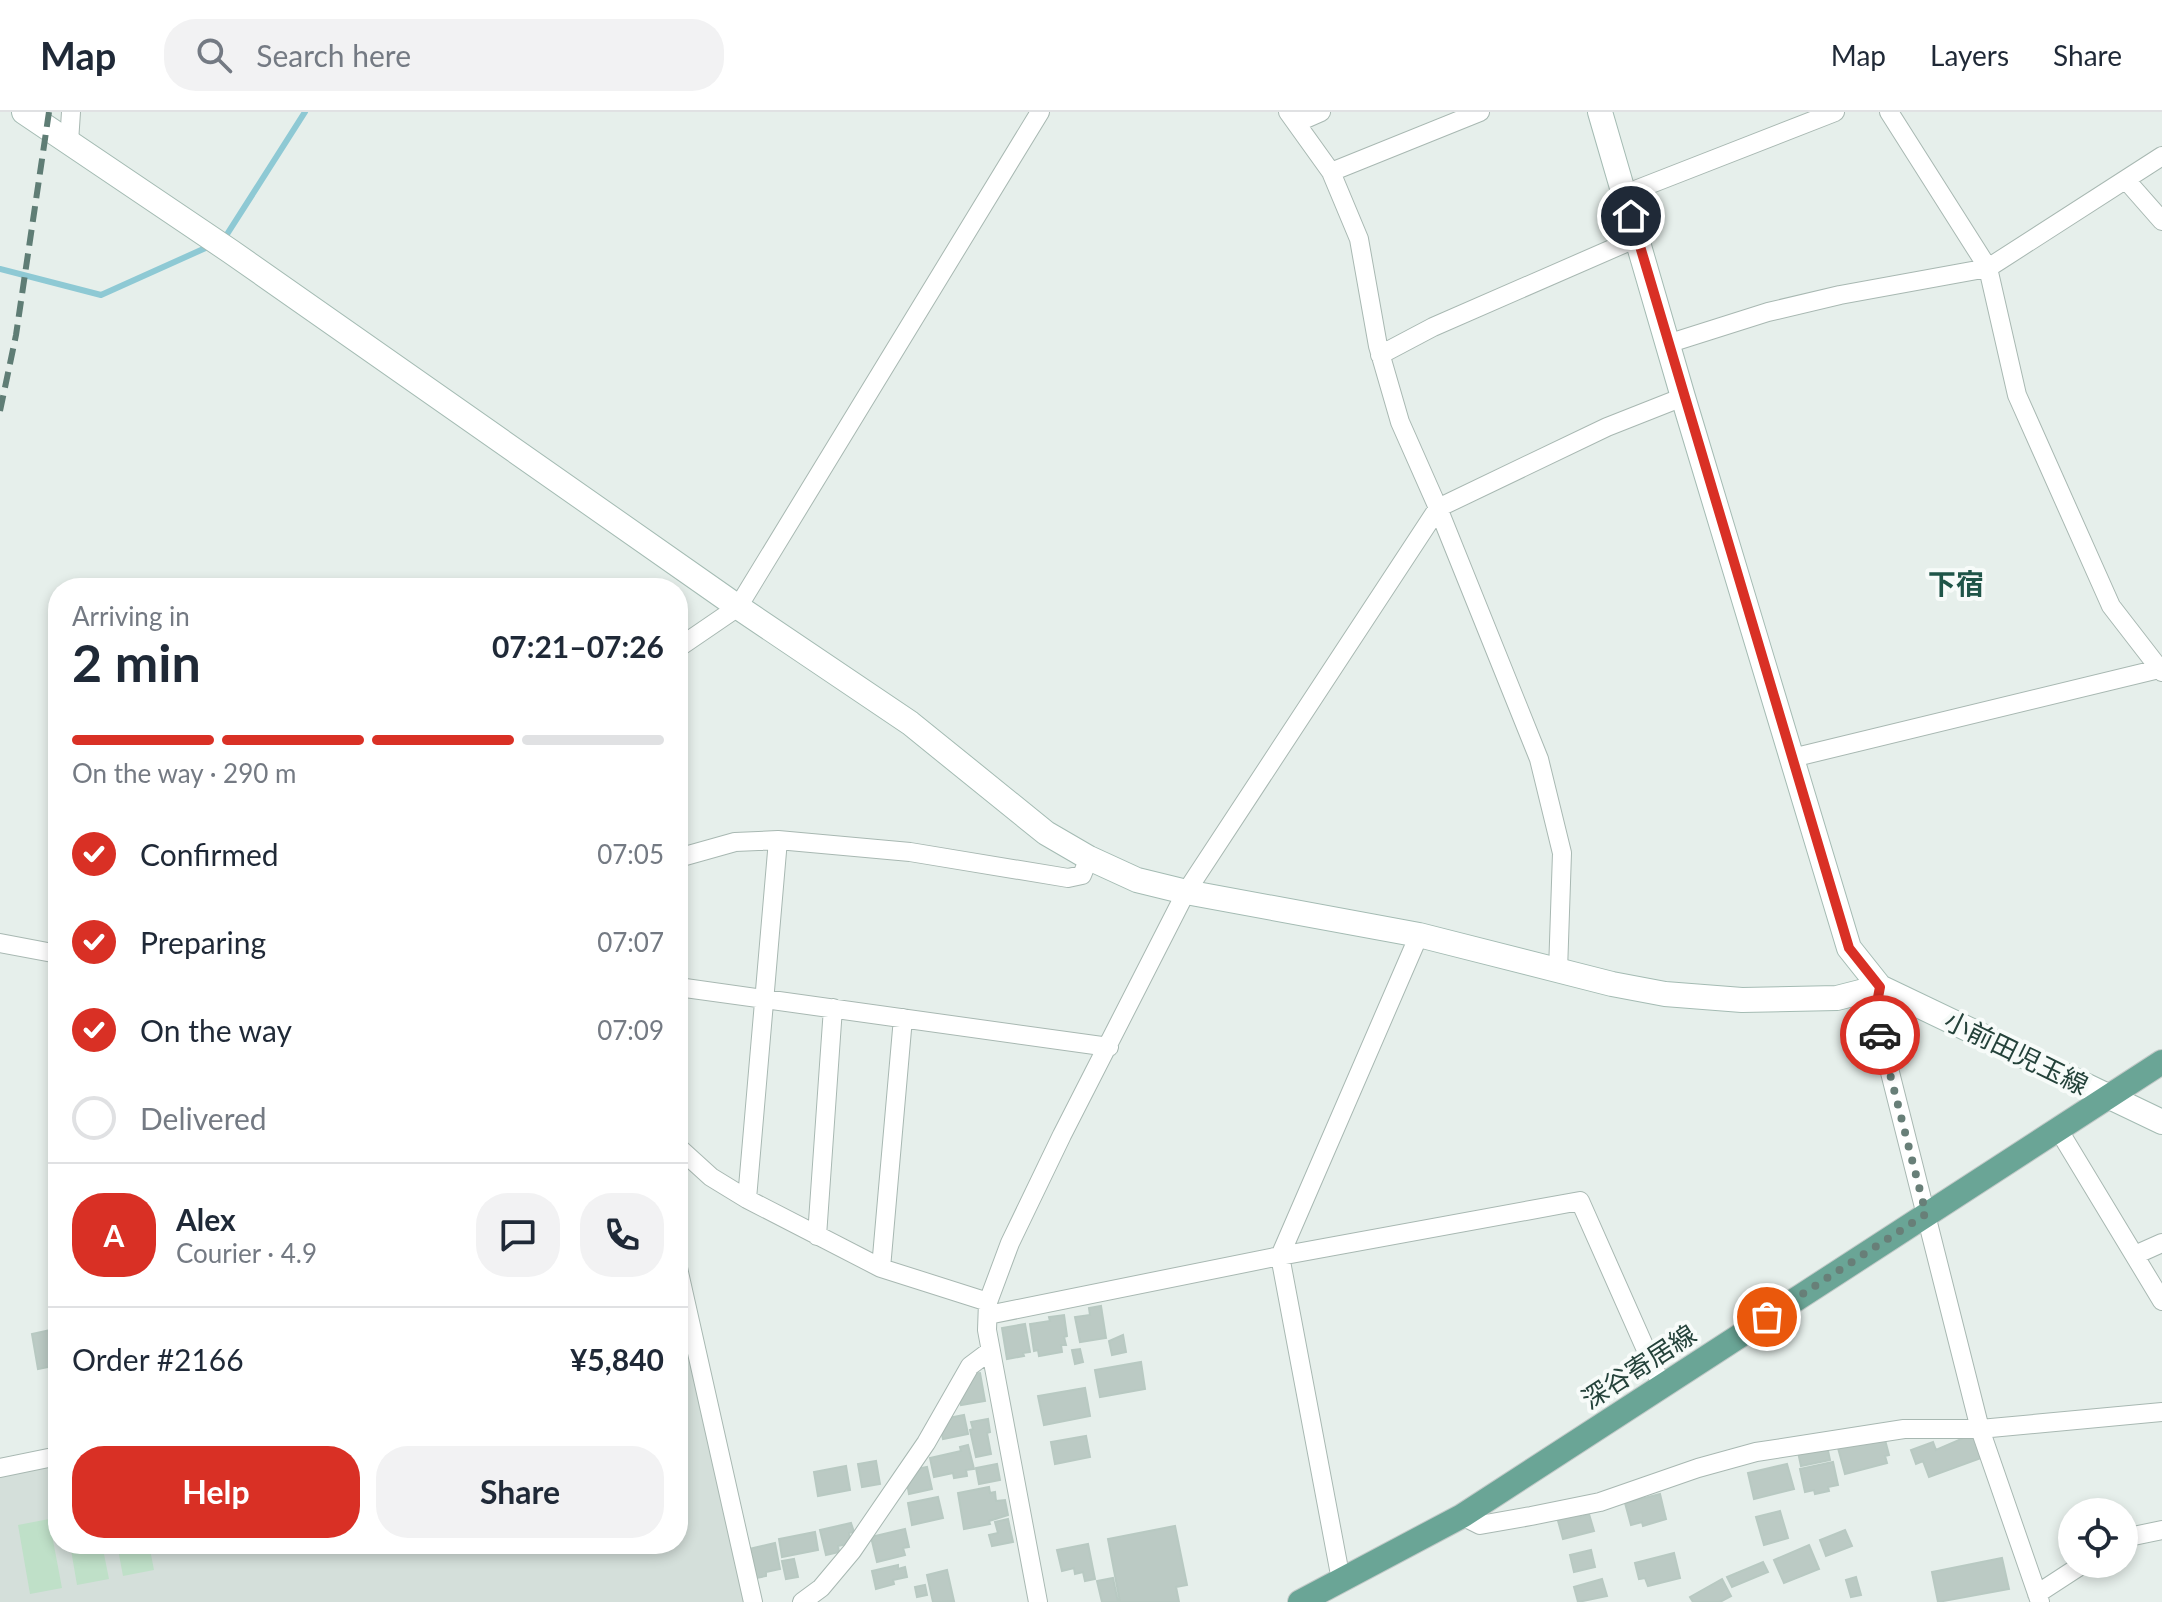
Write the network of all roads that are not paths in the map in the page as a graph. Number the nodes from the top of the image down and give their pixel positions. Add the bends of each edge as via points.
1 (24, 112) edge
2 (71, 112) edge
3 (1040, 112) edge
4 (1321, 112) edge
5 (1480, 112) edge
6 (1600, 112) edge
7 (1835, 112) edge
8 (1889, 112) edge
9 (1292, 117) edge
10 (69, 142) junction
11 (2162, 156) edge
12 (1331, 172) junction
13 (2126, 180) junction
14 (1625, 194) junction
15 (2162, 221) edge
16 (1637, 238) junction
17 (1988, 268) junction
18 (1667, 344) junction
19 (1380, 355) junction
20 (1683, 397) junction
21 (1438, 508) junction
22 (738, 607) junction
23 (688, 641) edge
24 (2161, 669) edge
25 (1792, 758) junction
26 (778, 840) junction
27 (688, 855) edge
28 (1089, 858) junction
29 (1186, 892) junction
30 (1419, 935) junction
31 (0, 943) edge
32 (48, 952) edge
33 (1558, 971) junction
34 (1880, 987) junction
35 (688, 988) edge
36 (765, 999) junction
37 (833, 1008) junction
38 (903, 1018) junction
39 (1109, 1047) junction
40 (2162, 1062) edge
41 (2109, 1098) junction
42 (2162, 1122) edge
43 (2058, 1129) junction
44 (688, 1156) edge
45 (747, 1199) junction
46 (1926, 1214) junction
47 (817, 1236) junction
48 (2162, 1243) edge
49 (2135, 1255) junction
50 (1280, 1256) junction
51 (881, 1268) junction
52 (2162, 1301) edge
53 (988, 1309) junction
54 (688, 1337) edge
55 (990, 1351) junction
56 (1662, 1386) junction
57 (2162, 1412) edge
58 (1980, 1429) junction
59 (48, 1458) edge
60 (0, 1468) edge
61 (1462, 1516) junction
62 (2162, 1530) edge
63 (2138, 1535) edge
64 (2064, 1578) edge
65 (1341, 1580) junction
66 (2038, 1598) edge
67 (753, 1602) edge
68 (802, 1602) edge
69 (1038, 1602) edge
70 (1300, 1602) edge

1 - 10 street
2 - 10 street
3 - 22 street
4 - 9 street
5 - 12 street
6 - 14 street, 小前田児玉線
7 - 14 street
8 - 17 street
9 - 12 street
10 - 22 street
11 - 13 street
12 - 19 street via 1359,239
13 - 15 street
13 - 17 street
14 - 16 street, 小前田児玉線
16 - 18 street, 小前田児玉線
16 - 19 street
17 - 18 street via 1768,312
17 - 24 street via 2017,395 2111,606
18 - 20 street, 小前田児玉線
19 - 21 street via 1400,422
20 - 21 street via 1607,427
20 - 25 street, 小前田児玉線
21 - 29 street
21 - 33 street via 1539,759 1562,853
22 - 23 street
22 - 28 street via 910,723 1046,833
24 - 25 street
25 - 34 street, 小前田児玉線 via 1849,948
26 - 27 street via 735,842
26 - 28 street via 910,852 1068,878 1082,875
26 - 36 street
28 - 29 street via 1137,880
29 - 30 street
29 - 39 street
30 - 33 street
30 - 50 street
31 - 32 street
33 - 34 street via 1665,994 1742,1000 1837,998
34 - 41 street, 小前田児玉線
34 - 46 street via 1875,1013
35 - 36 street
36 - 37 street
36 - 45 street
37 - 38 street
37 - 47 street
38 - 39 street
38 - 51 street
39 - 53 street via 1010,1243
40 - 41 main road, 深谷寄居線
41 - 42 street, 小前田児玉線
41 - 43 main road, 深谷寄居線
43 - 46 main road, 深谷寄居線
43 - 49 street
44 - 45 street
45 - 47 street
46 - 56 main road, 深谷寄居線
46 - 58 street
47 - 51 street
48 - 49 street
49 - 52 street
50 - 53 street
50 - 56 street via 1580,1201
50 - 65 street
51 - 53 street
53 - 55 street
54 - 67 street
55 - 68 street via 970,1366 926,1443 852,1551
55 - 69 street
56 - 61 main road, 深谷寄居線
57 - 58 street
58 - 61 street via 1904,1429 1756,1452 1600,1502 1480,1525
58 - 66 street
59 - 60 street
61 - 65 main road, 深谷寄居線
62 - 63 street
64 - 66 street
65 - 70 main road, 深谷寄居線

